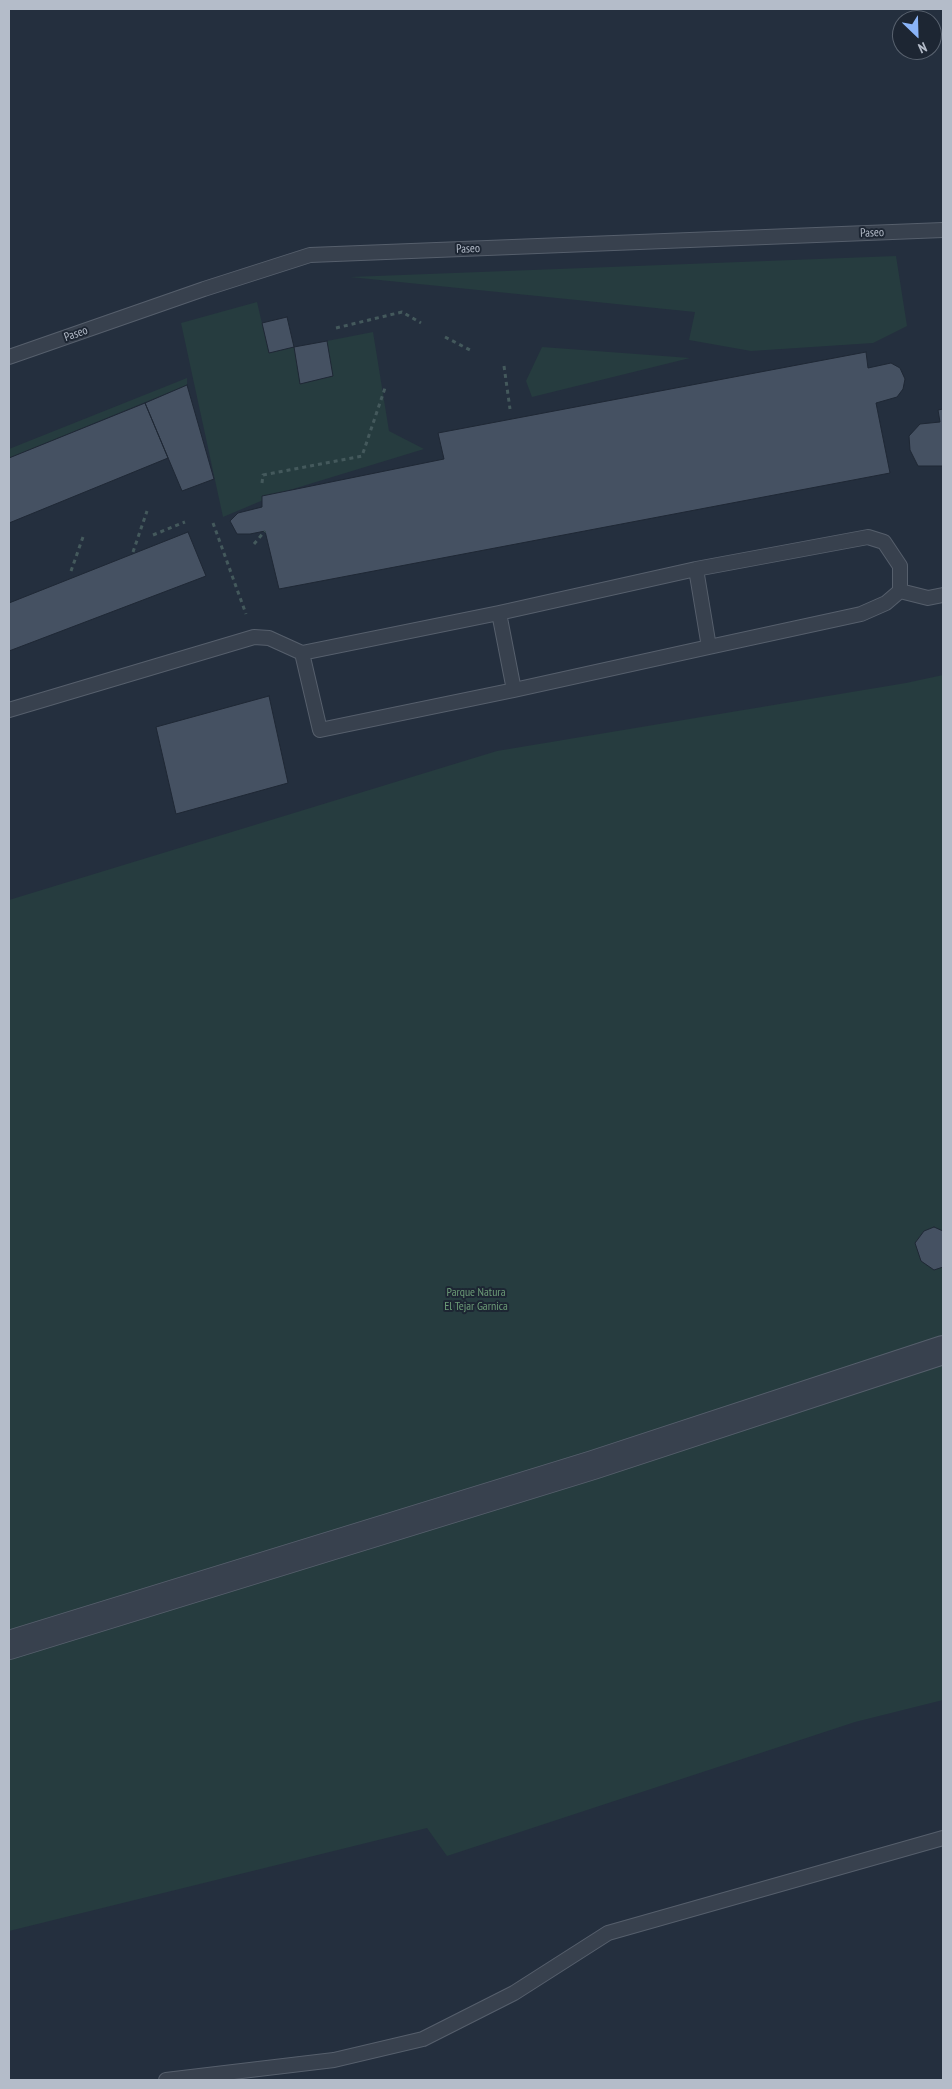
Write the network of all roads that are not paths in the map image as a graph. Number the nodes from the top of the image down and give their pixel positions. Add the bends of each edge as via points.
1 (943, 230) edge
2 (9, 357) edge
3 (696, 569) junction
4 (900, 590) junction
5 (943, 595) edge
6 (499, 613) junction
7 (709, 647) junction
8 (302, 653) junction
9 (514, 690) junction
10 (9, 710) edge
11 (943, 1350) edge
12 (9, 1645) edge
13 (943, 1838) edge
14 (166, 2080) edge

1 - 2 lane, Paseo via 310,255
3 - 4 lane via 868,536 884,542 900,566
3 - 6 lane
3 - 7 lane
4 - 5 lane via 928,598
4 - 7 lane via 886,603 861,614
6 - 8 lane
6 - 9 lane
7 - 9 lane
8 - 9 lane via 320,730
8 - 10 lane via 269,638 254,637
11 - 12 street via 593,1465
13 - 14 lane via 608,1933 514,1993 424,2039 334,2060

